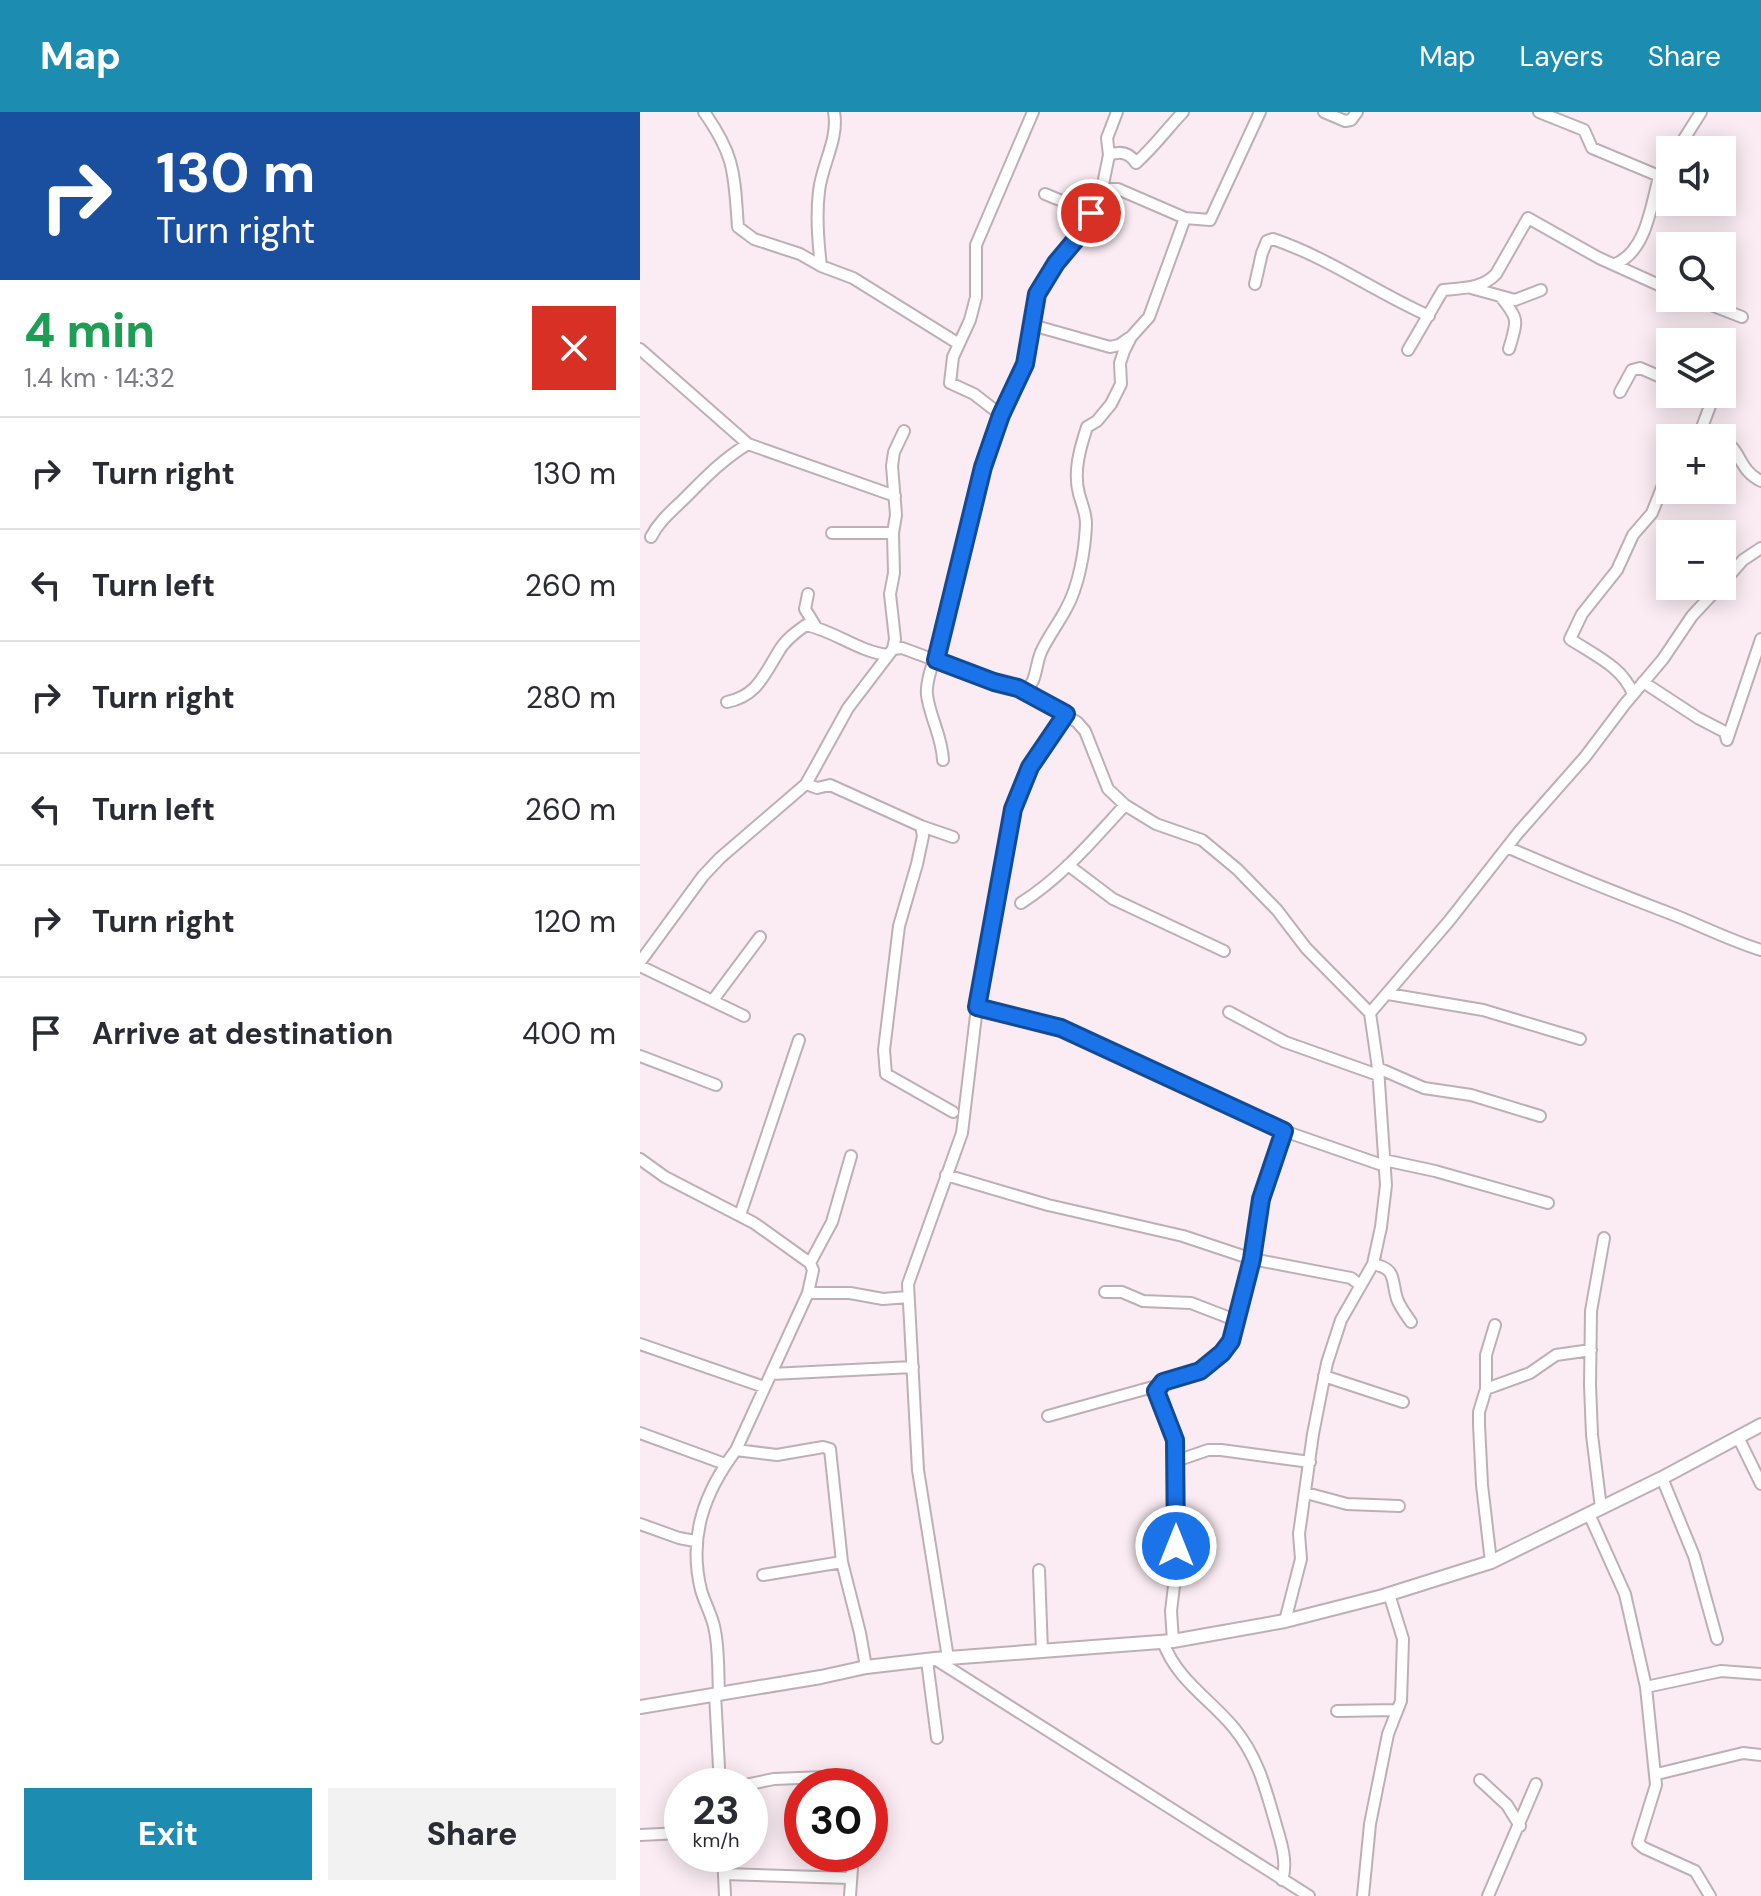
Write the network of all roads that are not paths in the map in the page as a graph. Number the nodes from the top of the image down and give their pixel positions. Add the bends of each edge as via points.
1 (704, 112) edge
2 (834, 112) edge
3 (1033, 112) edge
4 (1117, 112) edge
5 (1183, 112) edge
6 (1260, 112) edge
7 (1324, 112) edge
8 (1357, 112) edge
9 (1539, 112) edge
10 (1701, 112) edge
11 (1686, 136) edge
12 (1109, 155) junction
13 (1656, 175) edge
14 (1045, 194) dead end
15 (1656, 195) edge
16 (1100, 199) junction
17 (1091, 213) junction
18 (1185, 218) junction
19 (1615, 264) junction
20 (821, 266) junction
21 (1255, 284) dead end
22 (1656, 285) edge
23 (1469, 288) junction
24 (1541, 290) dead end
25 (1501, 297) junction
26 (1729, 312) edge
27 (1429, 316) junction
28 (1742, 317) dead end
29 (1032, 325) junction
30 (1131, 337) junction
31 (959, 344) junction
32 (640, 349) edge
33 (1509, 349) dead end
34 (1408, 350) dead end
35 (1656, 375) edge
36 (1620, 392) dead end
37 (1001, 415) junction
38 (904, 431) dead end
39 (748, 444) junction
40 (1736, 450) edge
41 (1761, 481) edge
42 (895, 496) junction
43 (1656, 503) edge
44 (832, 533) dead end
45 (893, 533) junction
46 (651, 537) dead end
47 (1761, 548) edge
48 (1736, 568) edge
49 (808, 594) dead end
50 (1707, 600) edge
51 (816, 627) junction
52 (1761, 639) edge
53 (894, 648) junction
54 (936, 660) junction
55 (1643, 682) junction
56 (1026, 691) junction
57 (1633, 694) junction
58 (727, 702) dead end
59 (1066, 714) junction
60 (943, 760) dead end
61 (806, 784) junction
62 (1125, 805) junction
63 (921, 826) junction
64 (953, 837) dead end
65 (1507, 847) junction
66 (1068, 865) junction
67 (1021, 903) dead end
68 (760, 937) dead end
69 (1761, 950) edge
70 (1224, 951) dead end
71 (640, 964) edge
72 (1388, 994) junction
73 (713, 1000) junction
74 (977, 1007) junction
75 (1229, 1012) dead end
76 (1370, 1013) junction
77 (744, 1016) dead end
78 (1580, 1039) dead end
79 (799, 1040) dead end
80 (640, 1056) edge
81 (1378, 1072) junction
82 (716, 1085) dead end
83 (953, 1112) dead end
84 (1540, 1116) dead end
85 (1284, 1131) junction
86 (851, 1156) dead end
87 (640, 1159) edge
88 (1385, 1163) junction
89 (946, 1175) junction
90 (1548, 1203) dead end
91 (740, 1215) junction
92 (1604, 1238) dead end
93 (1252, 1259) junction
94 (810, 1263) junction
95 (1373, 1264) junction
96 (1360, 1285) junction
97 (1105, 1292) dead end
98 (808, 1293) junction
99 (908, 1297) junction
100 (1235, 1320) junction
101 (1411, 1322) dead end
102 (1495, 1325) dead end
103 (640, 1344) edge
104 (1591, 1350) junction
105 (913, 1367) junction
106 (771, 1374) junction
107 (1324, 1376) junction
108 (1160, 1385) junction
109 (764, 1387) junction
110 (1486, 1389) junction
111 (1403, 1402) dead end
112 (1048, 1416) dead end
113 (1761, 1425) edge
114 (640, 1433) edge
115 (1738, 1437) junction
116 (736, 1450) junction
117 (1176, 1461) junction
118 (1310, 1462) junction
119 (725, 1464) junction
120 (1662, 1478) junction
121 (1761, 1484) edge
122 (1306, 1493) junction
123 (1399, 1506) dead end
124 (1595, 1511) junction
125 (640, 1524) edge
126 (695, 1541) junction
127 (842, 1562) junction
128 (1491, 1562) junction
129 (1039, 1570) dead end
130 (763, 1575) dead end
131 (1389, 1594) junction
132 (1285, 1621) junction
133 (1717, 1639) dead end
134 (1168, 1641) junction
135 (1042, 1651) junction
136 (937, 1660) junction
137 (866, 1667) junction
138 (1761, 1674) edge
139 (1646, 1687) junction
140 (717, 1694) junction
141 (640, 1707) edge
142 (1396, 1710) junction
143 (1337, 1711) dead end
144 (937, 1738) dead end
145 (1761, 1755) edge
146 (719, 1768) edge
147 (1657, 1774) junction
148 (1480, 1780) dead end
149 (1536, 1784) dead end
150 (1520, 1826) junction
151 (664, 1834) edge
152 (640, 1835) edge
153 (851, 1872) edge
154 (724, 1874) joint
155 (850, 1878) junction
156 (1282, 1880) junction
157 (725, 1896) edge
158 (850, 1896) edge
159 (1309, 1896) edge
160 (1363, 1896) edge
161 (1488, 1896) edge
162 (1710, 1896) edge

1 - 20 street via 734,166 738,227 754,239
2 - 20 street via 836,134 818,194
3 - 31 street via 976,245 976,297
4 - 12 street via 1107,138
5 - 12 street via 1136,163 1118,152
6 - 18 street via 1210,220
7 - 8 street via 1345,121
9 - 13 street via 1584,130 1592,148
10 - 11 street
12 - 16 street
14 - 17 street
15 - 19 street via 1646,228 1627,259
16 - 17 street
16 - 18 street via 1118,189
17 - 29 street via 1037,294
18 - 30 street via 1149,317
19 - 22 street
19 - 23 street via 1528,218 1496,274
20 - 31 street via 853,278
21 - 27 street via 1262,253 1273,239 1339,266
23 - 25 street
23 - 27 street via 1443,290
24 - 25 street via 1515,300
25 - 33 street via 1515,314
26 - 28 street
27 - 34 street
29 - 30 street via 1110,347
29 - 37 street via 1025,364
30 - 56 street via 1120,363 1121,384 1111,404 1087,427 1081,446 1079,493 1086,522 1074,590
31 - 37 street via 950,383
32 - 39 street
35 - 36 street via 1632,370
37 - 54 street via 983,467
38 - 42 street via 892,459
39 - 42 street
39 - 46 street via 708,474
40 - 41 street via 1747,472
42 - 45 street
43 - 57 street via 1570,639 1628,680
44 - 45 street
45 - 53 street
47 - 48 street
49 - 51 street via 805,609
50 - 55 street
51 - 53 street via 874,654
51 - 58 street via 806,625 797,631 780,648 757,688
52 - 55 street via 1727,740 1725,732
53 - 54 street
53 - 61 street via 848,708
54 - 56 street
54 - 60 street via 927,695
55 - 57 street
56 - 59 street
57 - 65 street
59 - 62 street via 1085,731 1108,789
59 - 74 street via 1030,767 1013,809
61 - 63 street via 830,785
61 - 71 street via 711,867
62 - 66 street
62 - 76 street via 1156,824 1202,840 1237,869
63 - 64 street
63 - 83 street via 917,864 899,926 884,1050 886,1074
65 - 69 street
65 - 72 street
66 - 67 street
66 - 70 street via 1113,899
68 - 73 street
71 - 73 street
72 - 76 street
72 - 78 street via 1483,1010
73 - 77 street
74 - 85 street via 1061,1028
74 - 89 street via 962,1133
75 - 81 street via 1285,1042
76 - 81 street
79 - 91 street
80 - 82 street
81 - 84 street
81 - 88 street
85 - 88 street
85 - 93 street via 1261,1199
86 - 94 street via 832,1222
87 - 91 street
88 - 90 street via 1435,1171
88 - 95 street
89 - 93 street via 1048,1205 1130,1221
89 - 99 street
91 - 94 street
92 - 104 street via 1591,1311
93 - 96 street via 1351,1278
93 - 100 street
94 - 98 street
95 - 96 street
95 - 101 street via 1391,1273 1398,1303
96 - 107 street via 1341,1320
97 - 100 street via 1143,1301 1191,1303
98 - 99 street
98 - 106 street
99 - 105 street
100 - 108 street via 1231,1341 1209,1364
102 - 110 street via 1486,1355
103 - 109 street
104 - 110 street via 1556,1355 1530,1373
104 - 124 street
105 - 106 street
105 - 136 street
106 - 109 street
107 - 111 street
107 - 118 street
108 - 112 street
108 - 117 street via 1156,1391 1175,1440
109 - 116 street
110 - 128 street via 1479,1425
113 - 115 street
114 - 119 street
115 - 120 street
115 - 121 street
116 - 119 street
116 - 127 street via 777,1455 830,1449
117 - 118 street via 1221,1450
117 - 134 street via 1176,1569
118 - 122 street
119 - 126 street
120 - 124 street
120 - 133 street via 1694,1556
122 - 123 street via 1347,1504
122 - 132 street via 1301,1559
124 - 128 street
124 - 139 street via 1625,1594
125 - 126 street
126 - 140 street via 701,1592 715,1630
127 - 130 street
127 - 137 street
128 - 131 street
129 - 135 street
131 - 132 street
131 - 142 street via 1403,1639 1401,1701
132 - 134 street
134 - 135 street
134 - 156 street via 1184,1680 1233,1726 1254,1758 1280,1839
135 - 136 street
136 - 137 street
136 - 144 street
136 - 156 street
137 - 140 street
138 - 139 street via 1721,1671
139 - 147 street
140 - 141 street
140 - 146 street
142 - 143 street
142 - 160 street via 1370,1824
145 - 147 street via 1743,1753
147 - 162 street via 1638,1843 1695,1871
148 - 150 street
149 - 150 street
150 - 161 street
151 - 152 street
153 - 155 street
154 - 155 street
154 - 157 street
155 - 158 street
156 - 159 street

